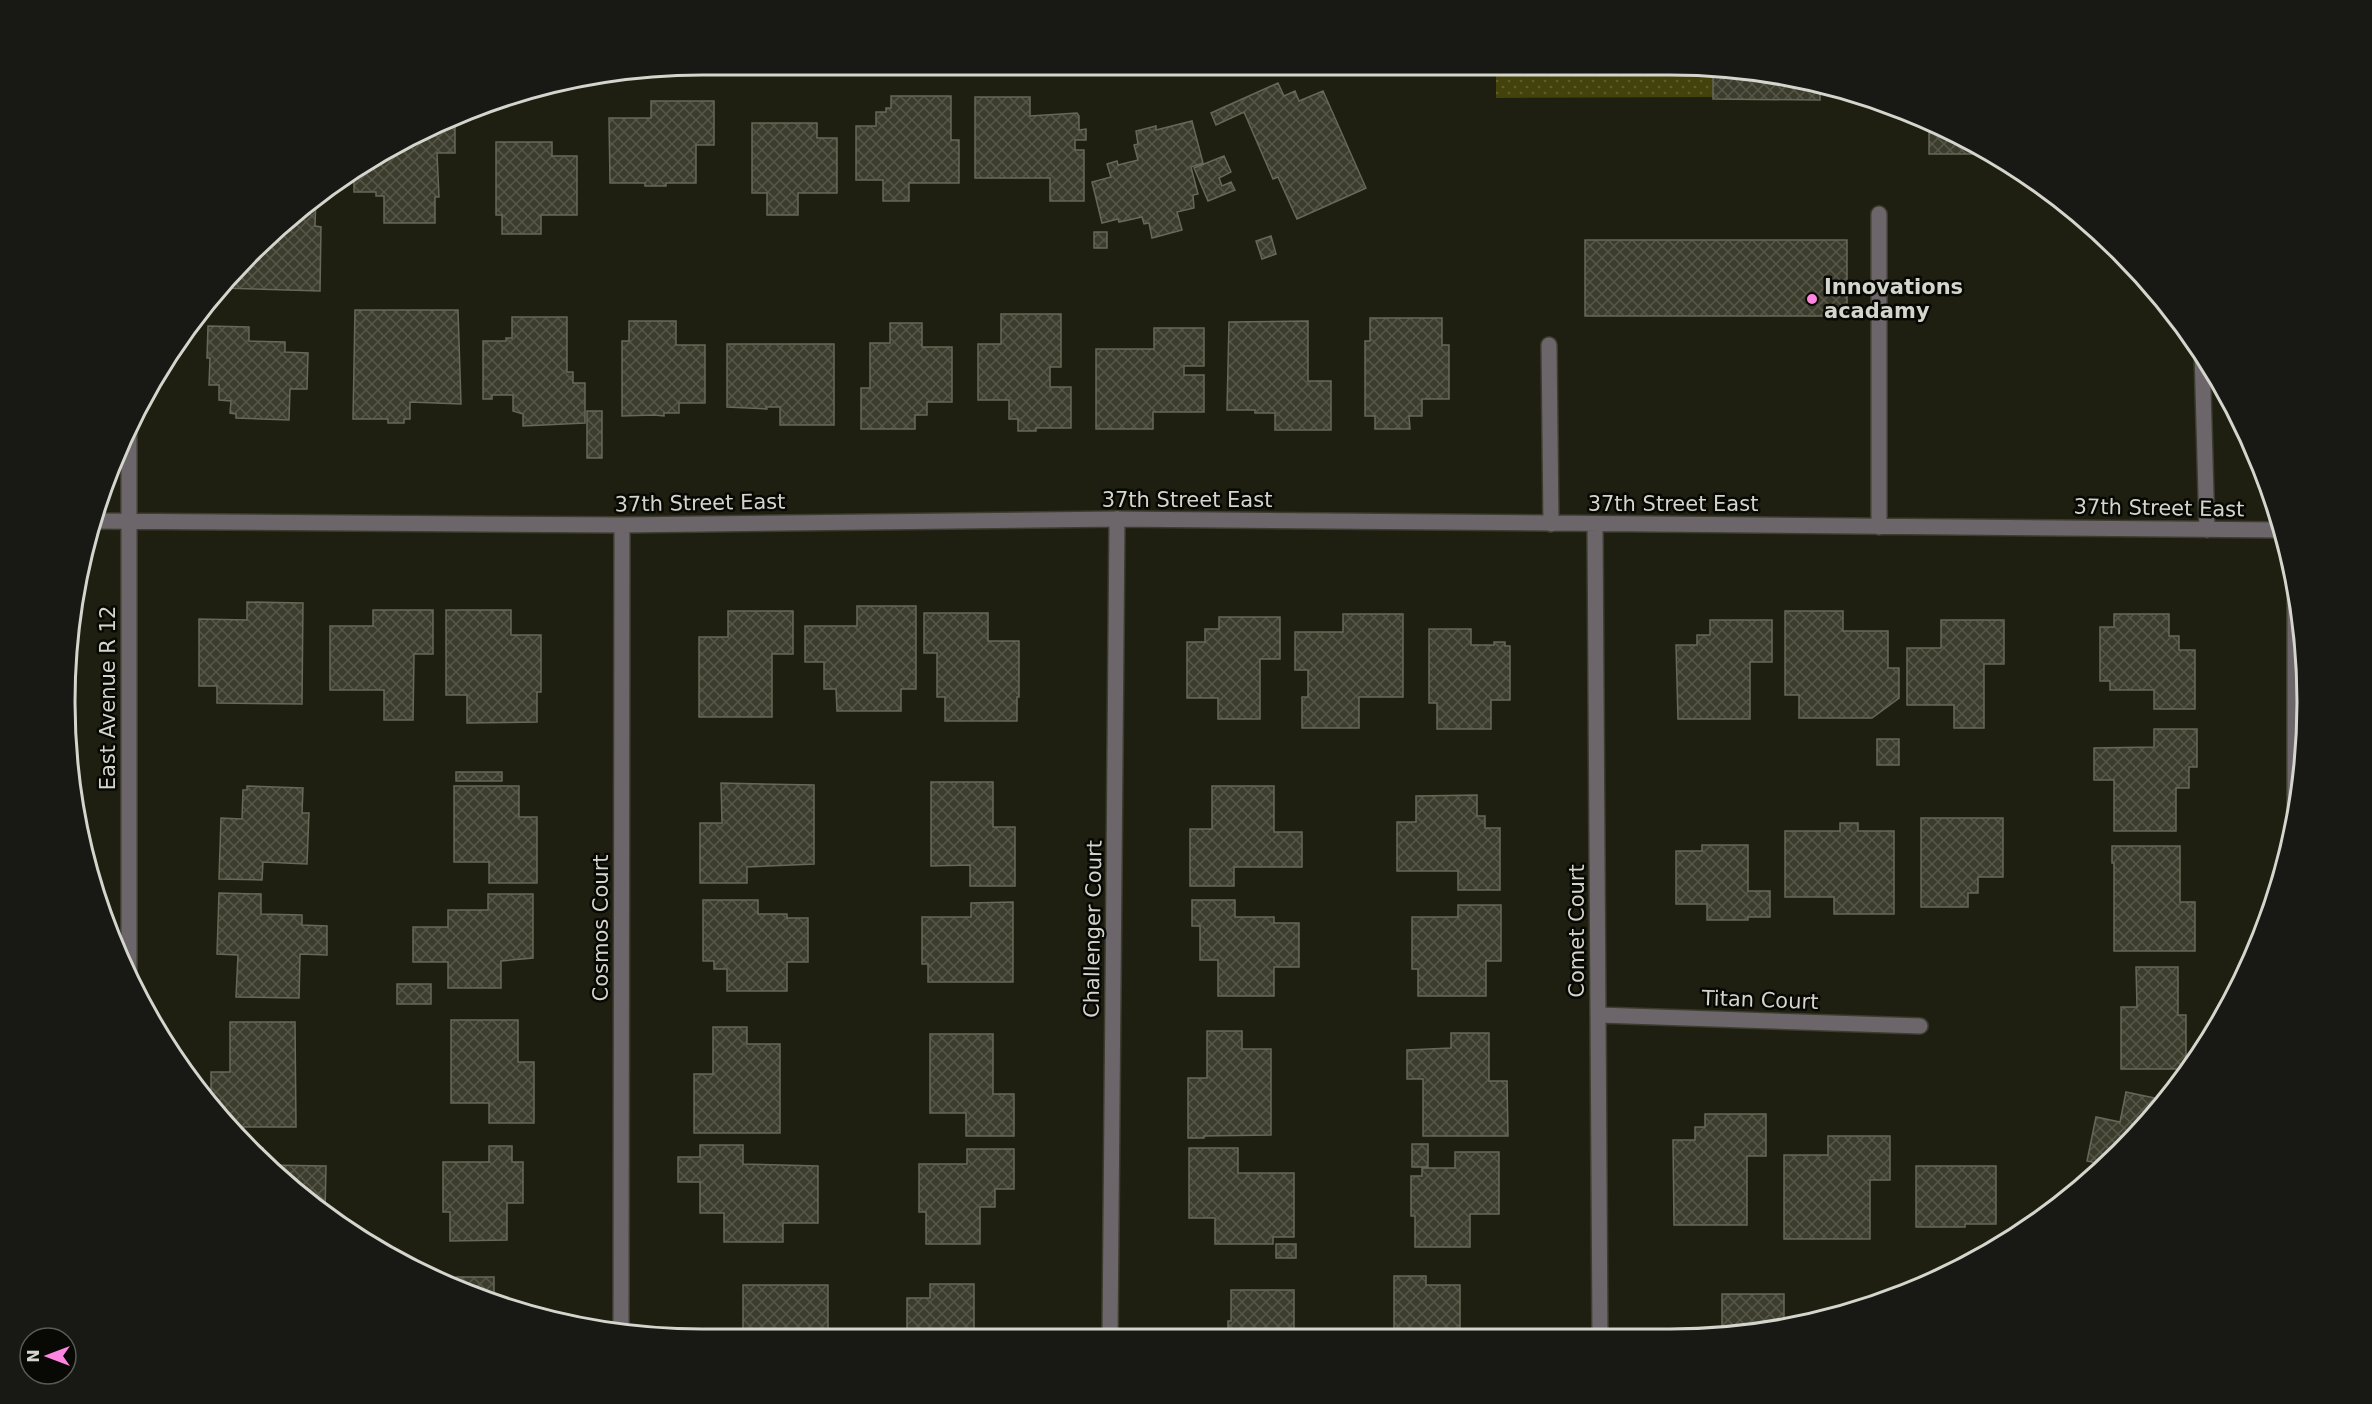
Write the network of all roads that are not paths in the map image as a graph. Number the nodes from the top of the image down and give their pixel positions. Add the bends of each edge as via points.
1 (1880, 214) dead end
2 (1549, 345) dead end
3 (2203, 372) edge
4 (129, 449) edge
5 (1117, 519) junction
6 (102, 521) edge
7 (129, 522) junction
8 (1551, 524) junction
9 (622, 525) junction
10 (1595, 525) junction
11 (1880, 527) junction
12 (2207, 530) junction
13 (2273, 531) edge
14 (2295, 651) edge
15 (2295, 753) edge
16 (129, 955) edge
17 (1599, 1016) junction
18 (1920, 1026) dead end
19 (621, 1324) edge
20 (1110, 1329) edge
21 (1600, 1329) edge

1 - 11 street
2 - 8 street
3 - 12 street
4 - 7 street, East Avenue R 12
5 - 8 street, 37th Street East
5 - 9 street, 37th Street East
5 - 20 street, Challenger Court
6 - 7 street, 37th Street East
7 - 9 street, 37th Street East
7 - 16 street, East Avenue R 12
8 - 10 street, 37th Street East
9 - 19 street, Cosmos Court
10 - 11 street, 37th Street East
10 - 17 street, Comet Court
11 - 12 street, 37th Street East
12 - 13 street, 37th Street East
14 - 15 street
17 - 18 street, Titan Court
17 - 21 street, Comet Court

